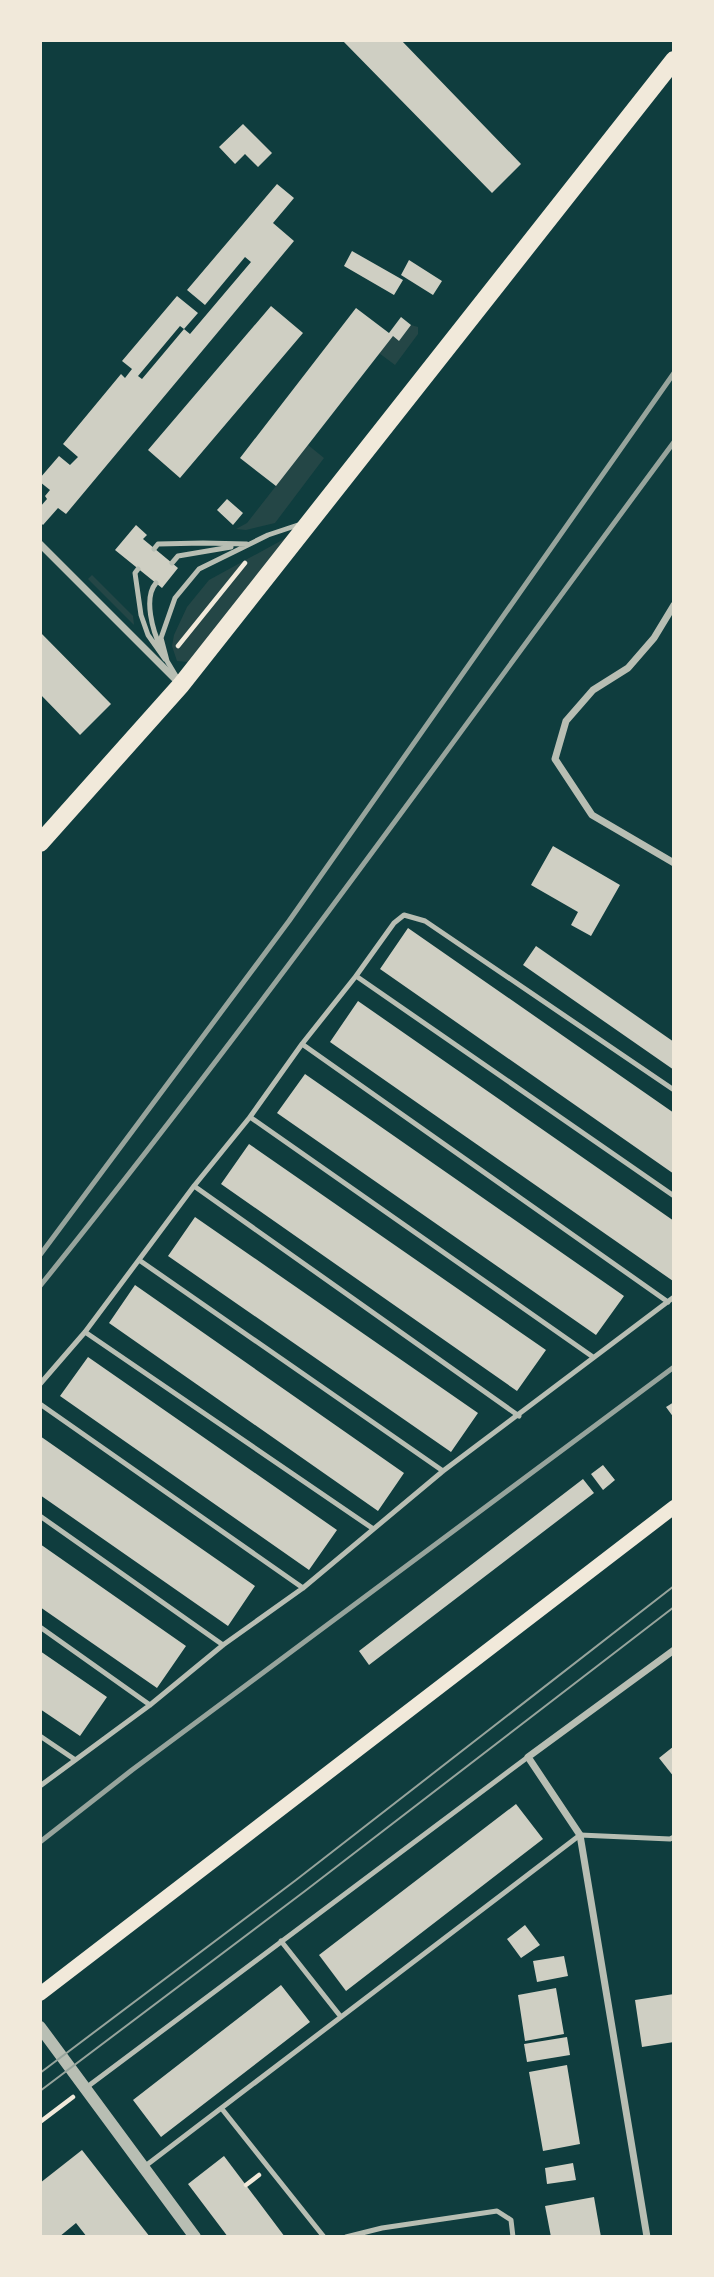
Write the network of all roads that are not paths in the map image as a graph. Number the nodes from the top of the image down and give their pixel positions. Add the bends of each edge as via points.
1 (674, 60) edge
2 (314, 519) junction
3 (40, 544) edge
4 (250, 544) junction
5 (154, 549) dead end
6 (172, 563) dead end
7 (138, 569) dead end
8 (156, 583) dead end
9 (674, 605) edge
10 (167, 661) junction
11 (181, 685) junction
12 (40, 843) edge
13 (674, 863) edge
14 (356, 976) junction
15 (302, 1044) junction
16 (674, 1090) edge
17 (250, 1117) junction
18 (194, 1186) junction
19 (674, 1196) edge
20 (139, 1260) junction
21 (674, 1297) edge
22 (668, 1302) junction
23 (85, 1332) junction
24 (593, 1357) junction
25 (40, 1384) edge
26 (40, 1404) edge
27 (519, 1416) junction
28 (443, 1471) junction
29 (674, 1507) edge
30 (40, 1516) edge
31 (372, 1528) junction
32 (303, 1588) junction
33 (40, 1627) edge
34 (223, 1645) junction
35 (674, 1650) edge
36 (150, 1705) junction
37 (40, 1736) edge
38 (528, 1757) junction
39 (74, 1759) junction
40 (40, 1786) edge
41 (580, 1835) junction
42 (674, 1837) edge
43 (281, 1941) junction
44 (40, 1994) edge
45 (341, 2017) junction
46 (40, 2027) edge
47 (87, 2087) junction
48 (222, 2109) junction
49 (144, 2167) junction
50 (195, 2237) edge
51 (324, 2237) edge
52 (346, 2237) edge
53 (513, 2237) edge
54 (647, 2237) edge

1 - 2 main road
2 - 4 lane
2 - 11 main road
3 - 11 street
4 - 5 lane via 158,544
4 - 6 lane via 178,556
4 - 10 lane via 199,569 175,598 161,638
7 - 10 lane via 141,615 148,635
8 - 10 lane via 151,612 155,636
9 - 13 street via 628,668 593,690 566,721 555,759 592,816
10 - 11 lane
11 - 12 main road
14 - 15 lane
14 - 16 lane via 404,915 425,921
14 - 19 lane
15 - 17 lane
15 - 22 lane
17 - 18 lane
17 - 24 lane
18 - 20 lane
18 - 27 lane
20 - 23 lane
20 - 28 lane
21 - 22 lane
22 - 24 lane
23 - 25 lane
23 - 31 lane
24 - 27 lane
26 - 32 lane
27 - 28 lane
28 - 31 lane
29 - 44 main road
30 - 34 lane
31 - 32 lane
32 - 34 lane
33 - 36 lane
34 - 36 lane
35 - 38 street
36 - 39 lane
37 - 39 lane
38 - 41 street
38 - 43 lane
39 - 40 lane
41 - 42 lane
41 - 45 lane
41 - 54 street
43 - 45 lane
43 - 47 lane
45 - 48 lane
46 - 47 street
47 - 49 street
48 - 49 lane
48 - 51 lane
49 - 50 street
52 - 53 lane via 497,2211 511,2220

